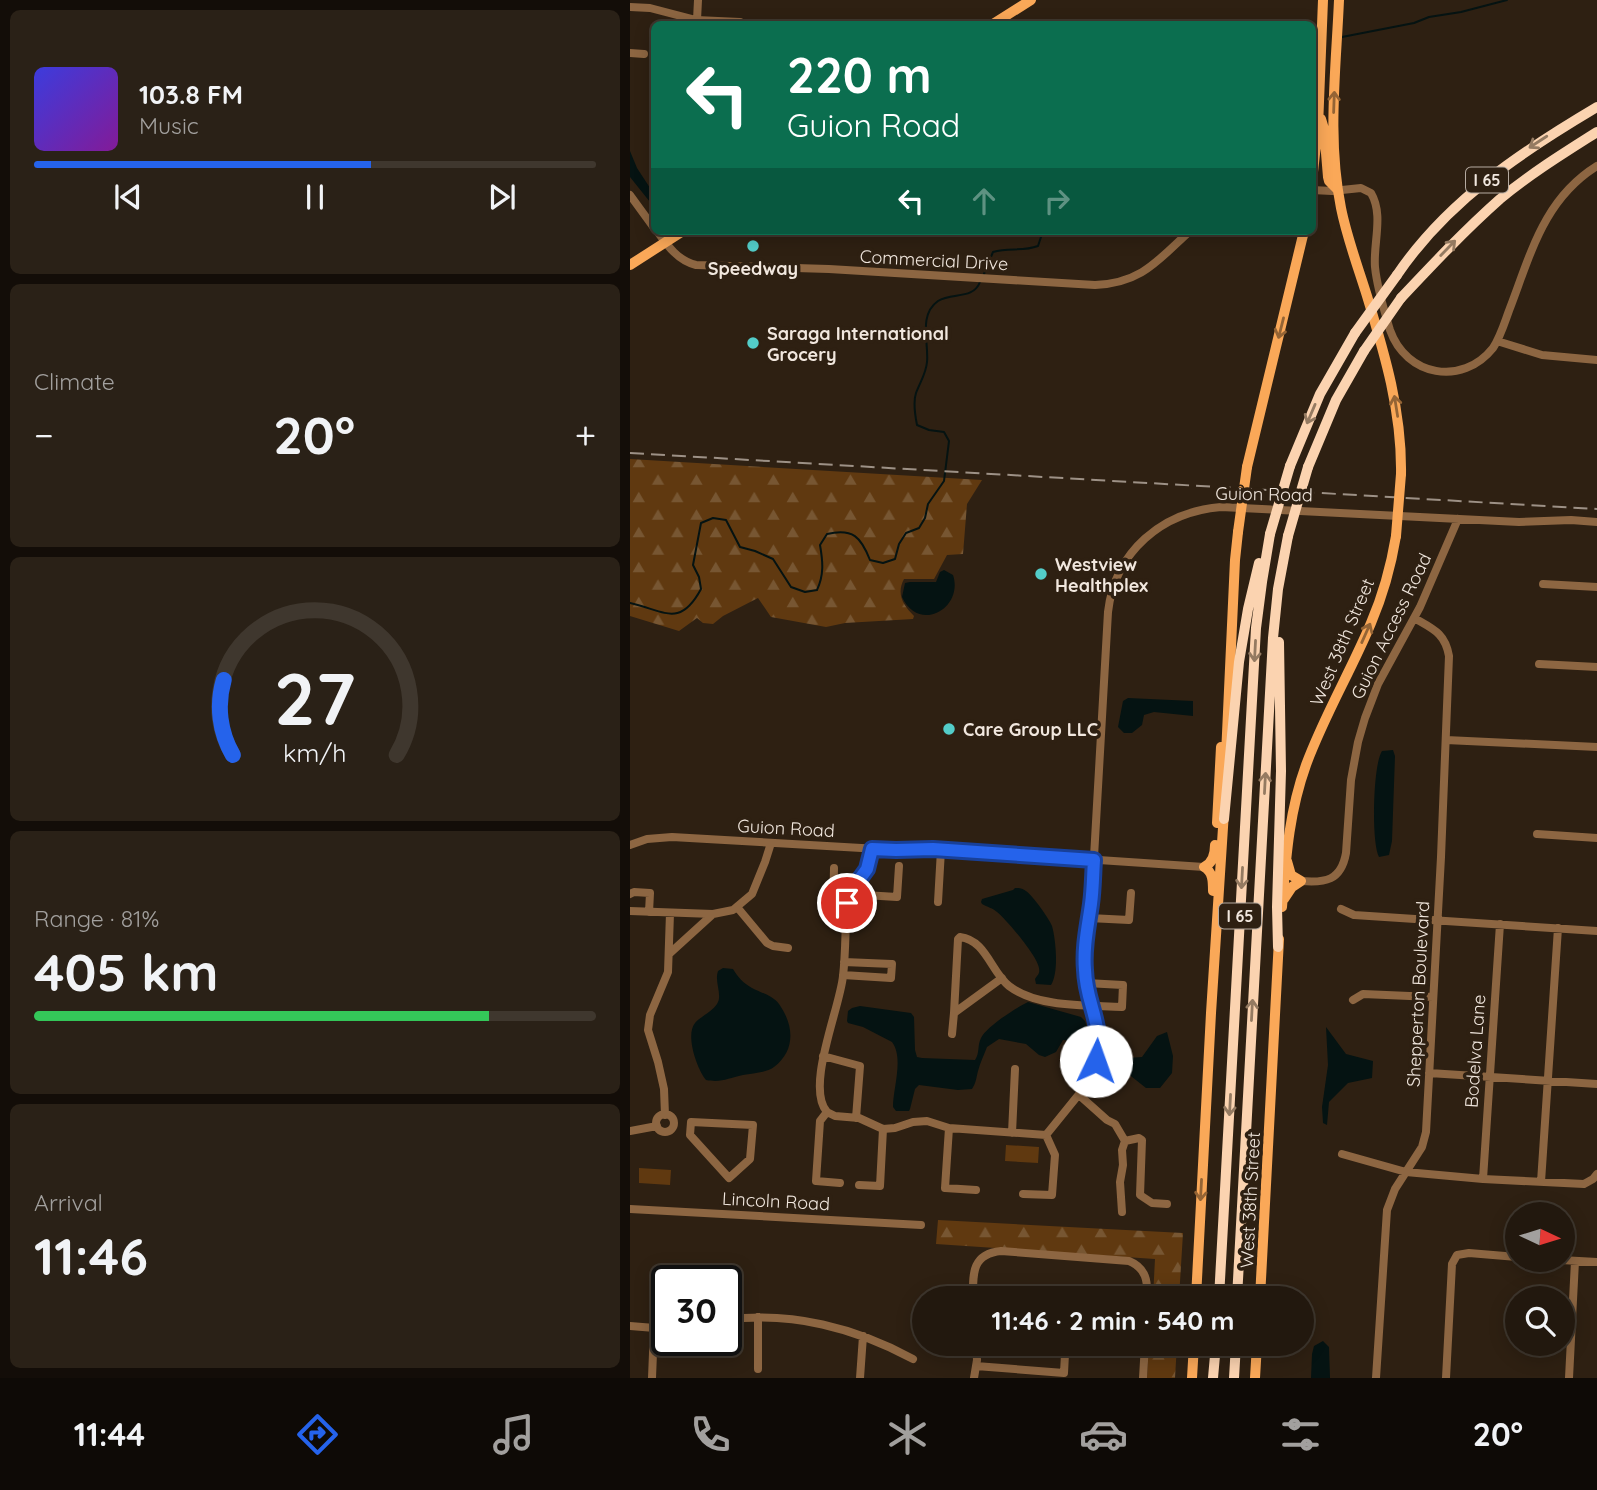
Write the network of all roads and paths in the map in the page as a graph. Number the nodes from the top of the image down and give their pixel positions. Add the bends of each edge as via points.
1 (698, 0) edge
2 (1031, 0) edge
3 (1323, 0) edge
4 (1338, 5) edge
5 (630, 7) edge
6 (697, 20) junction
7 (718, 21) edge
8 (998, 21) edge
9 (630, 53) edge
10 (644, 54) dead end
11 (1597, 107) edge
12 (1319, 111) junction
13 (1597, 132) edge
14 (1316, 141) edge
15 (1597, 166) edge
16 (1316, 190) edge
17 (1338, 190) junction
18 (630, 195) edge
19 (651, 223) edge
20 (660, 235) edge
21 (677, 235) edge
22 (1186, 235) edge
23 (1303, 235) edge
24 (666, 243) junction
25 (630, 265) edge
26 (1497, 341) junction
27 (1597, 360) edge
28 (1458, 519) junction
29 (1597, 522) edge
30 (1270, 534) junction
31 (1543, 584) dead end
32 (1597, 587) edge
33 (1278, 589) junction
34 (1414, 618) junction
35 (1539, 664) dead end
36 (1597, 667) edge
37 (1228, 695) junction
38 (1446, 740) junction
39 (1597, 747) edge
40 (1224, 819) junction
41 (1537, 834) dead end
42 (1597, 838) edge
43 (771, 842) junction
44 (630, 845) edge
45 (872, 849) junction
46 (941, 850) junction
47 (1285, 857) junction
48 (1094, 860) junction
49 (899, 866) dead end
50 (1204, 867) junction
51 (834, 868) dead end
52 (1301, 881) junction
53 (852, 889) junction
54 (1131, 893) dead end
55 (630, 894) edge
56 (938, 902) dead end
57 (1282, 902) junction
58 (737, 907) junction
59 (1341, 909) dead end
60 (630, 911) edge
61 (649, 912) junction
62 (670, 913) junction
63 (713, 914) junction
64 (846, 915) junction
65 (1089, 918) junction
66 (1437, 922) junction
67 (1500, 924) junction
68 (1216, 926) junction
69 (1558, 928) junction
70 (1597, 931) edge
71 (1278, 947) junction
72 (788, 948) dead end
73 (669, 954) junction
74 (844, 962) junction
75 (843, 975) junction
76 (1002, 978) junction
77 (1086, 983) junction
78 (1433, 997) junction
79 (1353, 1000) dead end
80 (1092, 1005) junction
81 (954, 1013) junction
82 (952, 1034) dead end
83 (823, 1056) junction
84 (1015, 1069) dead end
85 (1429, 1073) junction
86 (1489, 1076) junction
87 (1548, 1081) junction
88 (1597, 1084) edge
89 (1079, 1095) junction
90 (827, 1112) junction
91 (665, 1115) junction
92 (856, 1118) junction
93 (674, 1121) junction
94 (691, 1122) junction
95 (657, 1126) junction
96 (948, 1128) junction
97 (883, 1129) junction
98 (630, 1131) edge
99 (1012, 1133) junction
100 (1046, 1135) junction
101 (1128, 1140) junction
102 (1342, 1154) dead end
103 (1406, 1172) junction
104 (1597, 1174) edge
105 (1483, 1179) junction
106 (1541, 1182) junction
107 (840, 1183) dead end
108 (859, 1185) dead end
109 (976, 1190) dead end
110 (1139, 1190) junction
111 (1121, 1192) junction
112 (1023, 1194) dead end
113 (1167, 1204) dead end
114 (630, 1209) edge
115 (1122, 1212) dead end
116 (921, 1225) dead end
117 (1505, 1256) edge
118 (1575, 1261) edge
119 (1597, 1262) edge
120 (1574, 1272) edge
121 (973, 1286) edge
122 (1147, 1286) edge
123 (1197, 1286) edge
124 (1220, 1286) edge
125 (1238, 1286) edge
126 (1261, 1286) edge
127 (758, 1317) junction
128 (742, 1318) edge
129 (630, 1326) edge
130 (651, 1328) edge
131 (863, 1336) junction
132 (653, 1356) edge
133 (976, 1356) edge
134 (1065, 1356) edge
135 (1144, 1356) edge
136 (1193, 1356) edge
137 (1215, 1356) edge
138 (1235, 1356) edge
139 (1256, 1356) edge
140 (913, 1359) dead end
141 (976, 1366) junction
142 (758, 1369) dead end
143 (652, 1378) edge
144 (860, 1378) edge
145 (974, 1378) edge
146 (1143, 1378) edge
147 (1192, 1378) edge
148 (1213, 1378) edge
149 (1234, 1378) edge
150 (1256, 1378) edge
151 (1376, 1378) edge
152 (1446, 1378) edge
153 (1569, 1378) edge

1 - 6 street
2 - 8 main road
3 - 12 main road
17 -> 4 main road, West 38th Street via 1333,132
5 - 6 street
6 - 7 street
9 - 10 street
11 -> 30 highway, I 65, bridge via 1489,178 1412,252 1355,333 1320,394 1290,466
12 - 14 main road
12 - 17 main road via 1328,177
33 -> 13 highway, I 65, bridge via 1308,467 1336,400 1364,351 1401,298 1449,247 1542,167
15 - 26 street via 1564,193 1545,221
16 - 17 street
17 - 26 street via 1361,188 1374,199 1376,275 1393,338 1407,357 1430,370 1458,371 1479,362
47 -> 17 main road, West 38th Street, bridge via 1313,746 1375,614 1388,574 1401,474 1394,391
18 - 19 street, Commercial Drive
20 - 24 street, Commercial Drive
21 - 24 main road
22 - 24 street, Commercial Drive via 1134,277 1093,285 695,265
23 -> 37 main road, bridge via 1247,467 1235,560
24 - 25 main road
26 - 27 street via 1526,352
28 - 29 street, Guion Road
28 - 34 street, Guion Access Road
28 - 48 street, Guion Road via 1221,507 1183,514 1142,541 1120,572 1108,608
30 - 40 highway via 1256,570 1240,656
30 -> 124 highway, I 65 via 1256,628
31 - 32 street
33 - 71 highway
125 -> 33 highway, I 65
34 - 38 street, Shepperton Boulevard via 1446,643
34 - 52 street, Guion Access Road via 1378,684 1359,736 1343,865 1328,880
35 - 36 street
37 - 40 main road
37 - 50 main road via 1215,851
38 - 39 street
38 - 66 street, Shepperton Boulevard
40 - 68 main road
41 - 42 street
43 - 44 street, Guion Road via 663,837
43 - 45 street, Guion Road
43 - 58 street via 754,891
45 - 46 street, Guion Road
45 - 53 street via 867,869
46 - 48 street, Guion Road
46 - 56 street
47 - 52 main road via 1290,873
47 - 57 main road, West 38th Street
48 - 50 street, Guion Road
48 - 65 street
49 - 53 street via 897,897 864,895
50 - 68 main road via 1213,881
51 - 64 street via 832,912
52 - 57 main road
53 - 64 street
54 - 65 street via 1129,920
55 - 61 street via 650,893
57 - 71 main road, West 38th Street
58 - 63 street
58 - 72 street via 767,943
59 - 66 street via 1354,915
60 - 61 street
61 - 62 street
62 - 63 street
62 - 73 street
63 - 73 street
64 - 74 street
65 - 77 street
66 - 67 street
66 - 78 street, Shepperton Boulevard
67 - 69 street
67 - 86 street, Bodelva Lane
68 -> 123 main road
69 - 70 street
69 - 87 street
71 - 126 main road, West 38th Street
73 - 91 street via 668,974 648,1030 664,1089
74 - 75 street
74 - 75 street via 892,964 891,978
75 - 83 street
76 - 80 street via 1038,999
76 - 81 street
76 - 81 street via 977,944 959,938
77 - 80 street
77 - 80 street via 1123,985 1122,1007
78 - 79 street via 1363,994
78 - 85 street, Shepperton Boulevard
80 - 89 street via 1098,1028 1097,1052
81 - 82 street
83 - 90 street via 820,1097
83 - 92 street via 860,1066
84 - 99 street
85 - 86 street
85 - 103 street, Shepperton Boulevard via 1426,1132
86 - 87 street
86 - 105 street, Bodelva Lane
87 - 88 street
87 - 106 street
89 - 100 street
89 - 101 street
90 - 92 street
90 - 107 street via 820,1121 816,1181
91 - 93 street
91 - 95 street via 659,1117
92 - 97 street
93 - 94 street
93 - 95 street via 668,1132
94 - 94 street via 752,1125 750,1158 729,1178 690,1135
95 - 98 street
96 - 97 street via 921,1121
96 - 99 street
96 - 109 street via 945,1188
97 - 108 street via 880,1186
99 - 100 street
100 - 112 street via 1055,1155 1052,1195
101 - 110 street via 1142,1140
101 - 111 street via 1122,1155
102 - 103 street
103 - 105 street
103 - 151 street, Shepperton Boulevard via 1387,1210
104 - 106 street via 1584,1184
105 - 106 street
110 - 111 street
110 - 113 street via 1152,1203
111 - 115 street
114 - 116 street, Lincoln Road
117 - 152 street via 1468,1253 1457,1255 1452,1264
118 - 119 street
120 - 153 street
121 - 122 street via 975,1267 982,1257 1001,1251 1124,1260 1141,1268
127 - 128 street
127 - 131 street via 803,1321
127 - 142 street
129 - 130 street
131 - 140 street
131 - 144 street
132 - 143 street
133 - 141 street
134 - 141 street via 1064,1373
135 - 146 street
136 - 147 main road
137 - 148 highway
138 - 149 highway
139 - 150 main road
141 - 145 street

